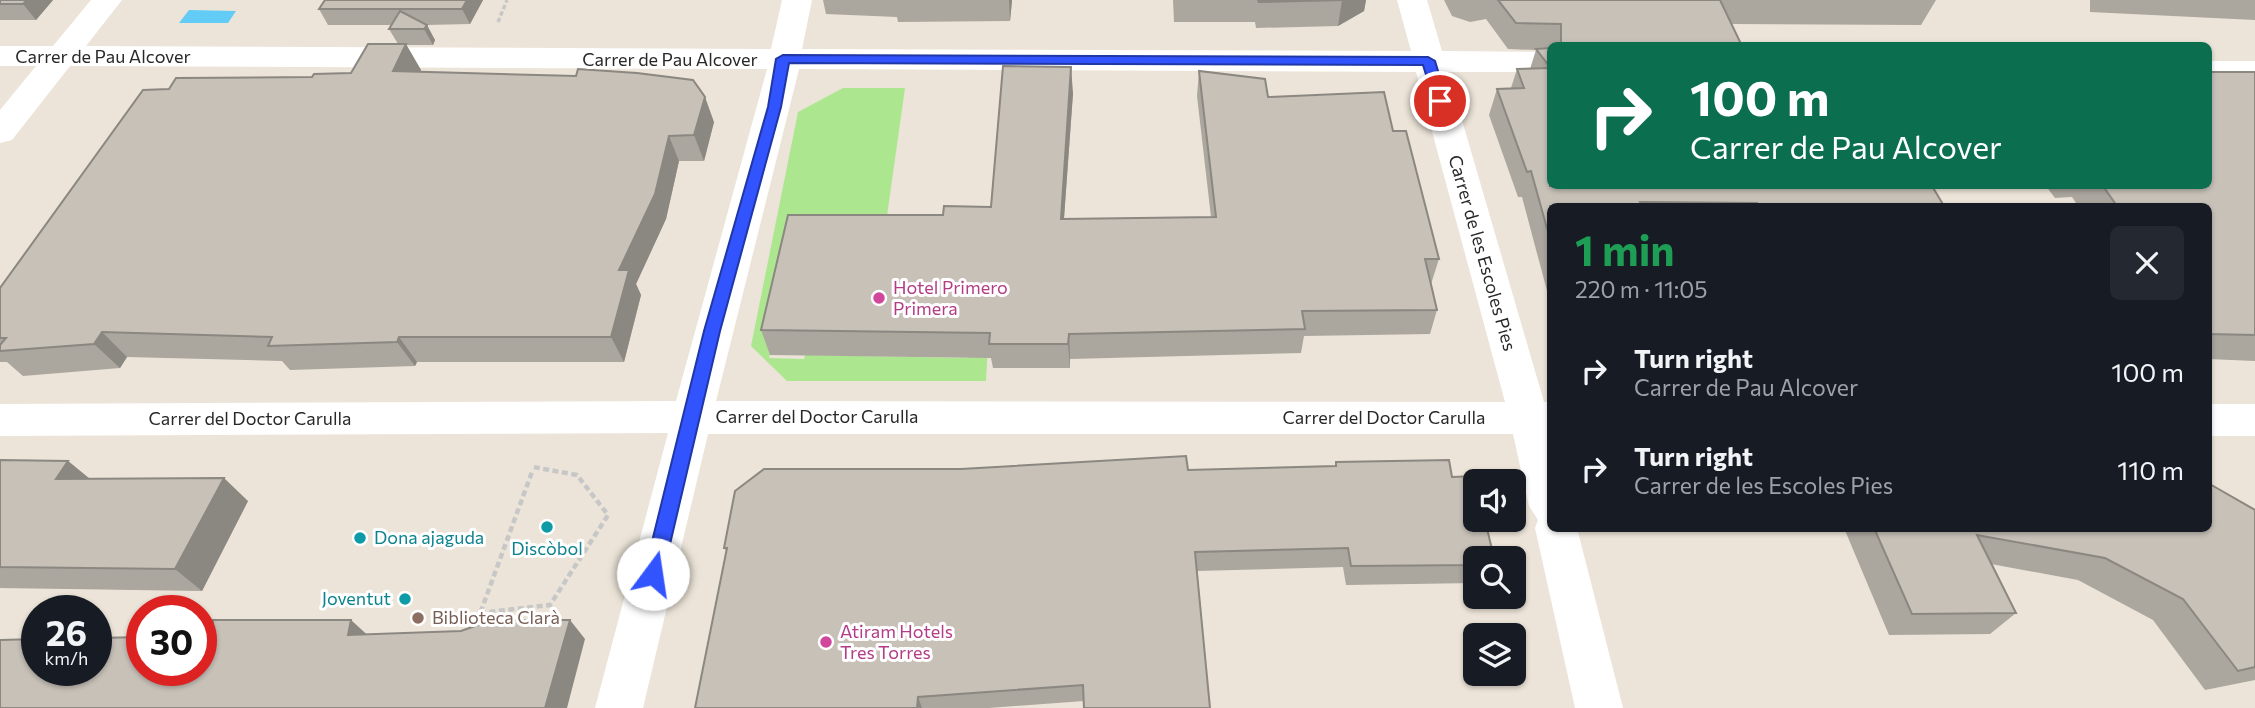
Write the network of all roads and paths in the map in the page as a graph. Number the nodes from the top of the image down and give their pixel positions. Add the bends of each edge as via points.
1 (107, 0) edge
2 (797, 0) edge
3 (1412, 0) edge
4 (0, 56) edge
5 (60, 57) junction
6 (783, 59) junction
7 (1428, 61) junction
8 (1547, 62) edge
9 (2212, 71) edge
10 (2255, 71) edge
11 (0, 132) edge
12 (693, 418) junction
13 (1540, 418) edge
14 (2212, 419) edge
15 (0, 420) edge
16 (2255, 420) edge
17 (1547, 480) edge
18 (1557, 532) edge
19 (480, 613) junction
20 (470, 638) edge
21 (619, 708) edge
22 (1599, 708) edge

1 - 5 street
2 - 6 street
3 - 7 street, Carrer de les Escoles Pies
4 - 5 street, Carrer de Pau Alcover
5 - 6 street, Carrer de Pau Alcover
5 - 11 street
6 - 7 street, Carrer de Pau Alcover
6 - 12 street via 775,107 712,331
7 - 8 street, Carrer de Pau Alcover
7 - 13 street, Carrer de les Escoles Pies
9 - 10 street
12 - 13 street, Carrer del Doctor Carulla
12 - 15 street, Carrer del Doctor Carulla
12 - 21 street
13 - 17 street, Carrer de les Escoles Pies
14 - 16 street
18 - 22 street
19 - 19 path via 533,469 577,475 608,515 550,605
19 - 20 path

